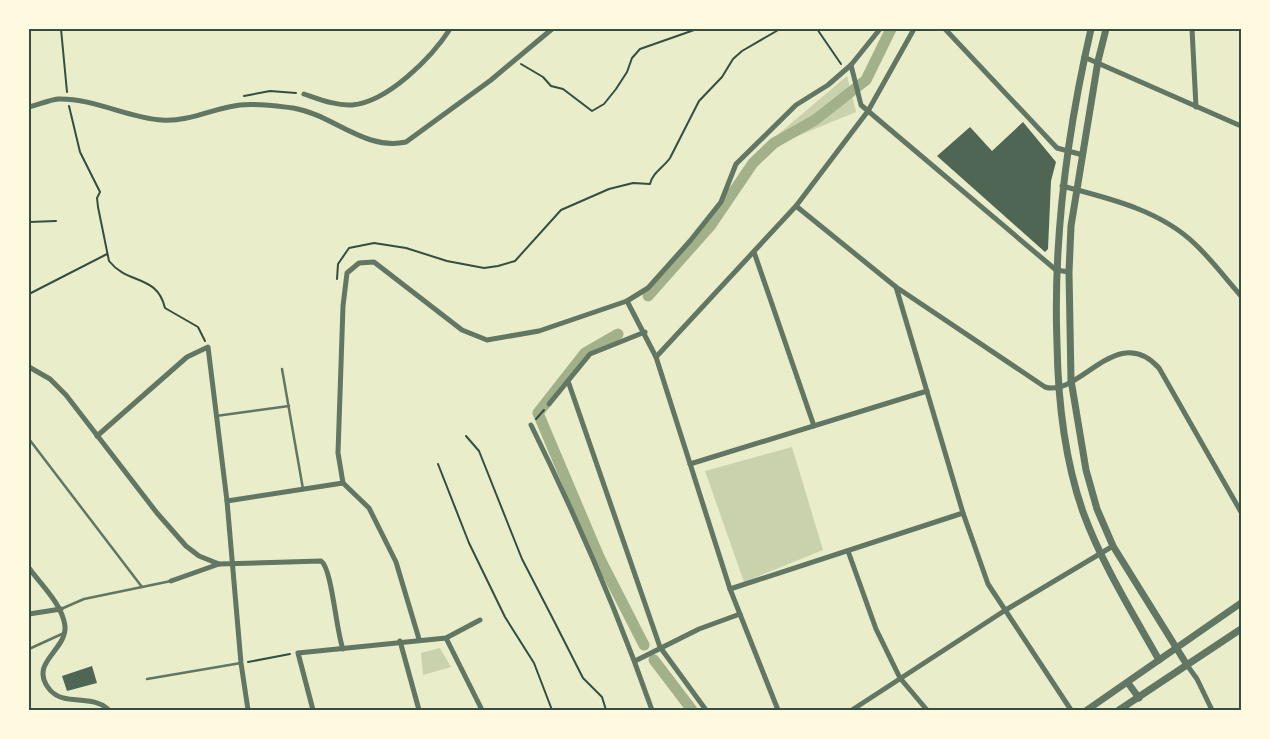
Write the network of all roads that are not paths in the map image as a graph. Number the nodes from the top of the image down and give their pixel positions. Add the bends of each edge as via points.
1 (450, 29) edge
2 (552, 29) edge
3 (880, 29) edge
4 (914, 29) edge
5 (945, 29) edge
6 (1091, 29) edge
7 (1106, 29) edge
8 (1192, 29) edge
9 (1084, 57) junction
10 (1098, 61) junction
11 (851, 65) junction
12 (304, 94) dead end
13 (29, 107) edge
14 (1196, 107) junction
15 (868, 111) junction
16 (1241, 126) edge
17 (1068, 152) junction
18 (1083, 155) junction
19 (1062, 186) junction
20 (1078, 190) junction
21 (796, 206) junction
22 (754, 252) junction
23 (1056, 270) junction
24 (1069, 272) junction
25 (896, 286) junction
26 (1241, 296) edge
27 (627, 301) junction
28 (644, 332) junction
29 (656, 357) junction
30 (29, 367) edge
31 (282, 369) dead end
32 (1071, 380) junction
33 (568, 381) junction
34 (1058, 388) junction
35 (927, 390) junction
36 (549, 404) road end
37 (289, 406) junction
38 (216, 416) junction
39 (531, 425) road end
40 (814, 426) junction
41 (97, 436) junction
42 (29, 439) edge
43 (690, 464) junction
44 (343, 483) junction
45 (303, 489) junction
46 (227, 501) junction
47 (1241, 512) edge
48 (963, 514) junction
49 (1113, 546) junction
50 (848, 551) junction
51 (1100, 554) junction
52 (232, 563) junction
53 (219, 564) junction
54 (29, 568) edge
55 (171, 580) joint
56 (142, 587) junction
57 (730, 589) junction
58 (1241, 603) edge
59 (61, 610) junction
60 (1004, 611) junction
61 (29, 614) edge
62 (740, 614) junction
63 (480, 620) dead end
64 (1241, 629) edge
65 (65, 632) junction
66 (446, 638) junction
67 (419, 639) junction
68 (400, 642) junction
69 (660, 647) junction
70 (29, 649) edge
71 (343, 649) junction
72 (1175, 649) junction
73 (1159, 660) junction
74 (635, 661) junction
75 (241, 663) junction
76 (1188, 666) junction
77 (900, 678) junction
78 (147, 679) dead end
79 (1128, 683) junction
80 (1139, 698) junction
81 (110, 710) edge
82 (248, 710) edge
83 (313, 710) edge
84 (419, 710) edge
85 (482, 710) edge
86 (652, 710) edge
87 (706, 710) edge
88 (778, 710) edge
89 (852, 710) edge
90 (927, 710) edge
91 (1072, 710) edge
92 (1088, 710) edge
93 (1119, 710) edge
94 (1212, 710) edge

1 - 12 street via 440,45 393,89 368,101 350,105
2 - 13 street via 406,142 391,145 369,141 323,117 294,108 239,105 194,118 161,120 68,100 57,99
3 - 11 street
4 - 15 street
5 - 17 street via 1057,148
6 - 9 street
7 - 10 street
8 - 14 street
9 - 10 street
9 - 17 street
10 - 14 street
10 - 18 street
11 - 15 street via 861,105
11 - 27 street via 796,105 736,164 720,202 690,241 648,288
14 - 16 street
15 - 21 street
15 - 23 street
17 - 18 street
17 - 19 street
18 - 20 street
19 - 20 street
19 - 23 street
20 - 24 street via 1071,226
20 - 26 street via 1140,209 1170,225 1195,243
21 - 22 street
21 - 25 street
22 - 29 street
22 - 40 street
23 - 24 street
23 - 34 street
24 - 32 street
25 - 34 street via 1045,387
25 - 35 street
27 - 28 street
27 - 44 street via 539,331 487,340 462,330 381,265 359,263 347,273 345,280 338,453
28 - 29 street
28 - 33 street via 590,354
29 - 43 street
30 - 41 street via 50,379 66,395
31 - 37 lane
32 - 34 street
32 - 47 street via 1125,353 1140,352 1150,358 1159,368
32 - 49 street via 1086,470 1097,509
33 - 36 street
33 - 69 street
34 - 51 street via 1072,475
35 - 40 street
35 - 48 street
37 - 38 lane
37 - 45 lane
38 - 41 street via 208,347 187,357
38 - 46 street
39 - 74 street via 570,503
40 - 43 street
41 - 53 street via 186,546 199,556
42 - 56 lane
43 - 57 street
44 - 45 street
44 - 67 street via 369,508 396,562
45 - 46 street
46 - 52 street
48 - 50 street
48 - 60 street via 988,584
49 - 51 street
49 - 72 street
50 - 57 street
50 - 77 street via 876,629
51 - 60 street
51 - 73 street
52 - 53 street
52 - 71 street via 313,559 324,563
52 - 75 street
53 - 55 street
54 - 59 street
55 - 56 lane
56 - 59 lane via 84,599
57 - 62 street
58 - 72 street
59 - 61 street
59 - 65 street
60 - 77 street
60 - 91 street
62 - 69 street
62 - 88 street
63 - 66 street
64 - 76 street
65 - 70 lane
65 - 81 street via 59,647 44,665 45,682 64,699 95,701
66 - 67 street
66 - 85 street
67 - 68 street
68 - 71 street
68 - 84 street
69 - 74 street
69 - 87 street
71 - 83 street via 298,653
72 - 73 street
72 - 76 street
73 - 79 street
74 - 86 street
75 - 78 lane
75 - 82 street
76 - 80 street
76 - 94 street via 1198,679
77 - 89 street
77 - 90 street
79 - 80 street
79 - 92 street
80 - 93 street

